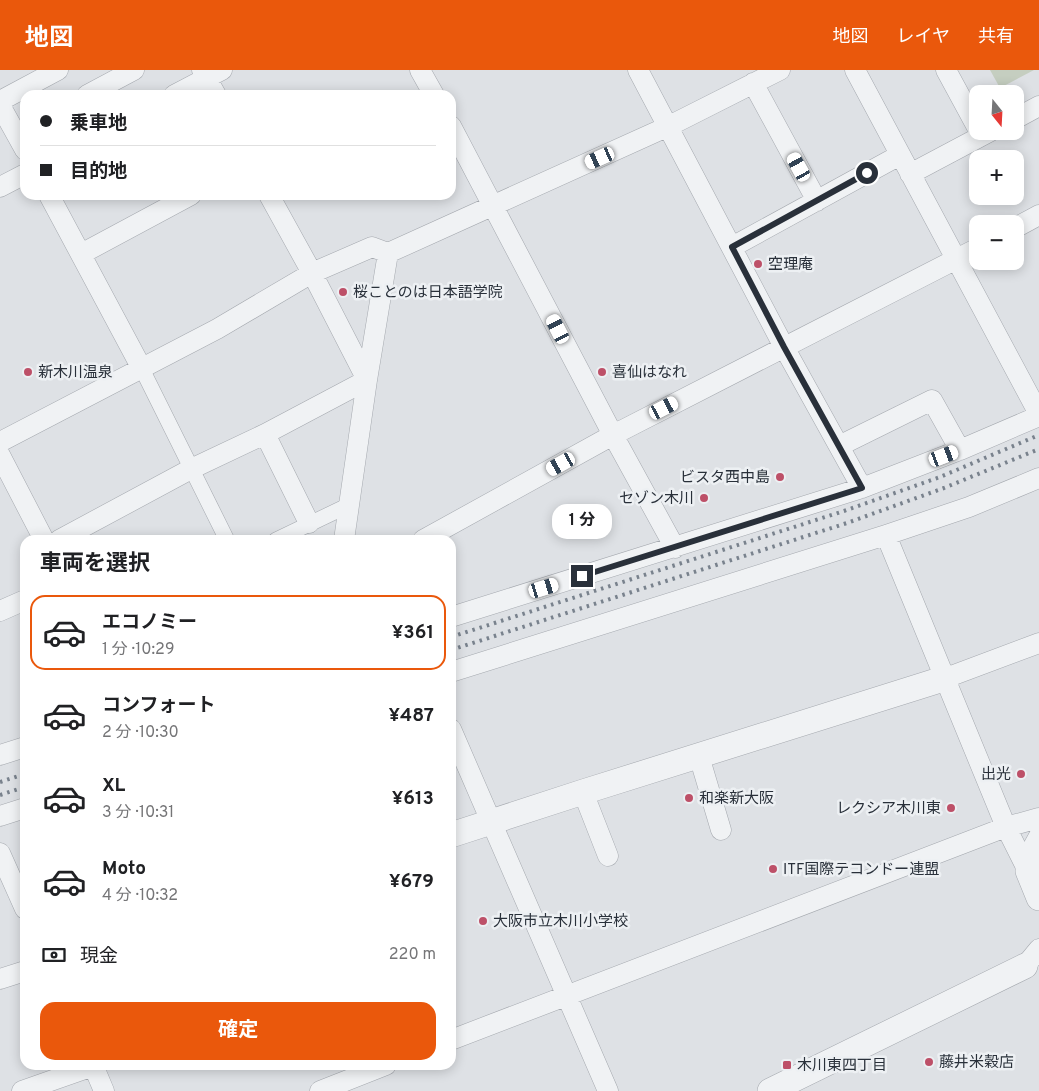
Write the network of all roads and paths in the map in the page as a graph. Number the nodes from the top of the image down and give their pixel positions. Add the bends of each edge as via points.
1 (58, 70) edge
2 (134, 70) edge
3 (420, 70) edge
4 (638, 70) edge
5 (780, 70) edge
6 (855, 70) edge
7 (946, 70) edge
8 (211, 78) edge
9 (753, 83) junction
10 (23, 90) edge
11 (96, 90) edge
12 (185, 90) edge
13 (431, 90) edge
14 (20, 92) edge
15 (0, 103) edge
16 (1039, 106) edge
17 (969, 110) edge
18 (1024, 114) edge
19 (669, 126) junction
20 (20, 134) edge
21 (456, 135) edge
22 (969, 140) edge
23 (900, 155) junction
24 (910, 174) junction
25 (20, 177) edge
26 (0, 187) edge
27 (52, 200) edge
28 (182, 200) edge
29 (272, 200) edge
30 (817, 201) junction
31 (493, 205) junction
32 (1039, 215) edge
33 (1024, 223) edge
34 (732, 247) junction
35 (388, 253) junction
36 (969, 253) edge
37 (81, 254) junction
38 (955, 260) junction
39 (312, 274) junction
40 (784, 347) junction
41 (142, 367) junction
42 (366, 380) junction
43 (1039, 415) edge
44 (265, 434) junction
45 (613, 435) junction
46 (0, 442) edge
47 (839, 446) junction
48 (960, 450) junction
49 (0, 455) edge
50 (191, 470) junction
51 (1039, 478) edge
52 (862, 488) junction
53 (349, 505) junction
54 (309, 523) junction
55 (41, 535) edge
56 (68, 535) edge
57 (224, 535) edge
58 (286, 535) edge
59 (345, 535) edge
60 (432, 535) edge
61 (886, 535) junction
62 (674, 548) junction
63 (20, 602) edge
64 (0, 611) edge
65 (456, 615) edge
66 (1039, 643) edge
67 (456, 670) edge
68 (944, 679) junction
69 (456, 739) edge
70 (20, 749) edge
71 (0, 756) edge
72 (699, 756) junction
73 (583, 792) junction
74 (20, 810) edge
75 (0, 816) edge
76 (1039, 818) edge
77 (492, 822) junction
78 (1006, 827) junction
79 (722, 830) dead end
80 (456, 833) edge
81 (1039, 836) edge
82 (0, 853) edge
83 (608, 856) dead end
84 (1028, 871) junction
85 (20, 898) edge
86 (1039, 898) edge
87 (1034, 959) edge
88 (20, 973) edge
89 (0, 979) edge
90 (567, 994) junction
91 (456, 1038) edge
92 (79, 1070) edge
93 (95, 1070) edge
94 (373, 1070) edge
95 (22, 1091) edge
96 (104, 1091) edge
97 (320, 1091) edge
98 (608, 1091) edge
99 (770, 1091) edge

1 - 10 street
2 - 11 street
3 - 13 street
4 - 19 street
5 - 9 street
6 - 23 street
7 - 17 street
8 - 12 street
9 - 19 street
9 - 30 street
14 - 15 street
15 - 20 street
16 - 18 street
19 - 31 street
19 - 34 street
21 - 31 street
22 - 24 street
23 - 24 street
23 - 30 street
24 - 38 street
25 - 26 street
27 - 37 street
28 - 37 street
29 - 39 street
30 - 34 street
31 - 35 street
31 - 45 street
32 - 33 street
34 - 40 street
35 - 39 street via 372,247
35 - 42 street
36 - 38 street
37 - 41 street
38 - 40 street
38 - 43 street
39 - 41 street via 217,329
39 - 42 street
40 - 45 street
40 - 47 street
41 - 46 street
41 - 50 street
42 - 44 street
42 - 53 street
43 - 48 street
44 - 50 street
44 - 54 street
45 - 60 street
45 - 62 street
47 - 48 street via 932,400
47 - 52 street
48 - 52 street
49 - 55 street
50 - 56 street
50 - 57 street
51 - 61 street via 969,507
52 - 62 street
53 - 54 street
53 - 59 street
54 - 58 street
61 - 67 street
61 - 68 street
62 - 65 street
63 - 64 street
66 - 68 street
68 - 72 street
68 - 78 street
69 - 77 street
70 - 71 street
72 - 73 street
72 - 79 street
73 - 77 street
73 - 83 street
74 - 75 street
76 - 78 street
77 - 80 street
77 - 90 street
78 - 84 street
78 - 90 street
81 - 84 street
82 - 85 street
84 - 86 street
87 - 99 street
88 - 89 street
90 - 91 street
90 - 98 street
92 - 95 street
93 - 96 street
94 - 97 street

